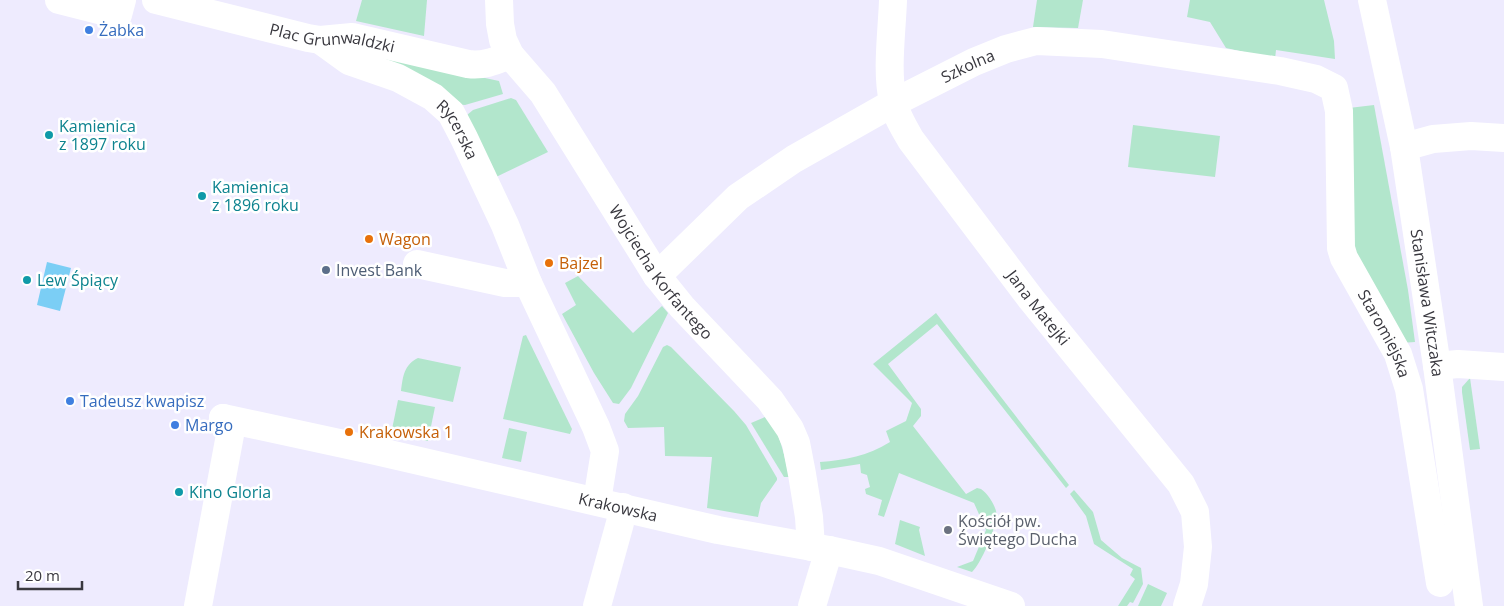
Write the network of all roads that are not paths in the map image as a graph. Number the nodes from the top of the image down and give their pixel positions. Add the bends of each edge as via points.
1 (59, 0) edge
2 (156, 0) edge
3 (499, 0) edge
4 (893, 0) edge
5 (1372, 0) edge
6 (120, 7) edge
7 (320, 40) junction
8 (510, 55) junction
9 (1334, 88) joint
10 (893, 103) junction
11 (1504, 138) edge
12 (1404, 147) junction
13 (418, 264) dead end
14 (657, 276) junction
15 (528, 283) junction
16 (1438, 366) junction
17 (1504, 368) edge
18 (597, 501) junction
19 (623, 507) junction
20 (820, 549) junction
21 (1440, 583) dead end
22 (198, 606) edge
23 (597, 606) edge
24 (812, 606) edge
25 (1011, 606) edge
26 (1187, 606) edge
27 (1469, 606) edge

1 - 6 street
2 - 7 street, Plac Grunwaldzki
3 - 8 street, Wojciecha Korfantego via 503,40
4 - 10 street, Jana Matejki
5 - 12 street, Stanisława Witczaka
7 - 8 street, Plac Grunwaldzki via 352,37 478,65
7 - 15 street, Rycerska via 349,61 398,78 433,97 450,113
8 - 14 street, Wojciecha Korfantego via 543,93
9 - 10 street, Szkolna via 1316,79 1270,69 1102,44 1036,42 1006,49 974,62
9 - 21 street, Staromiejska via 1339,110 1341,248 1398,354 1409,389
10 - 14 street, Szkolna via 794,159 738,197
10 - 26 street, Jana Matejki via 917,148 1031,299 1181,484 1195,512 1198,547 1194,584
11 - 12 street via 1433,139
12 - 16 street, Stanisława Witczaka
13 - 15 street via 504,283
14 - 20 street, Wojciecha Korfantego via 770,400 790,429 796,442 809,517
15 - 18 street, Rycerska via 605,451
16 - 17 street via 1458,364
16 - 27 street, Stanisława Witczaka
18 - 19 street, Krakowska
18 - 22 street, Krakowska via 223,418 230,435
19 - 20 street, Krakowska via 718,530
19 - 23 street
20 - 24 street, Wojciecha Korfantego
20 - 25 street, Krakowska via 879,561

